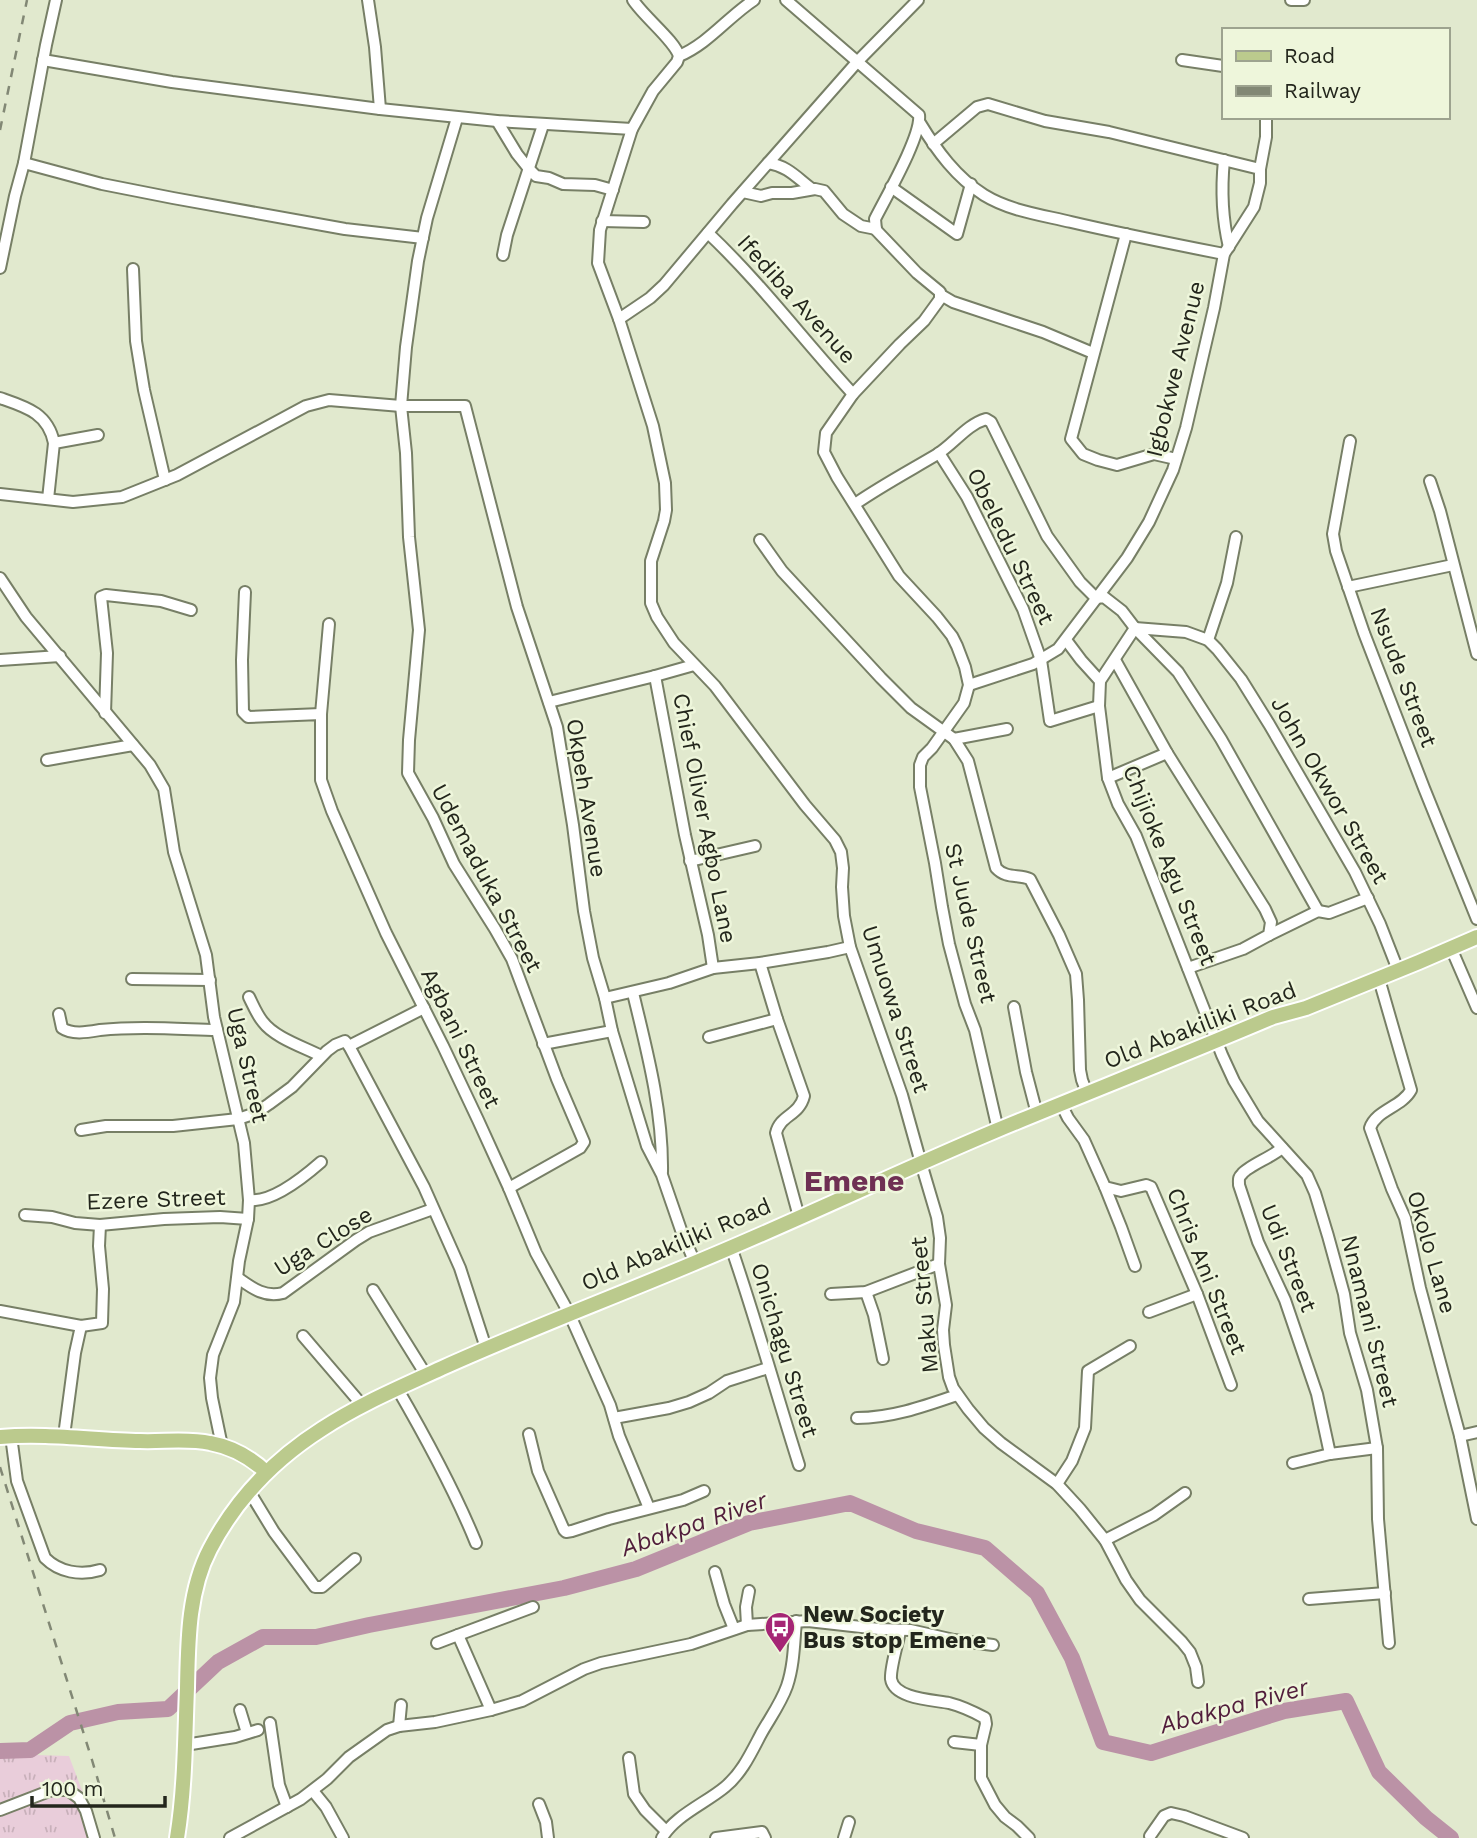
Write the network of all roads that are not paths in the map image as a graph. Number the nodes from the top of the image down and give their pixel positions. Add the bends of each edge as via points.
1 (57, 0) edge
2 (368, 0) edge
3 (633, 0) edge
4 (754, 0) edge
5 (786, 0) edge
6 (918, 0) edge
7 (1291, 0) edge
8 (1304, 0) edge
9 (679, 56) junction
10 (43, 60) junction
11 (1182, 60) dead end
12 (858, 61) junction
13 (1222, 66) edge
14 (380, 109) junction
15 (457, 118) junction
16 (1266, 119) edge
17 (497, 121) junction
18 (920, 123) junction
19 (543, 125) junction
20 (632, 129) junction
21 (933, 144) junction
22 (1224, 160) junction
23 (24, 163) junction
24 (768, 163) junction
25 (528, 169) junction
26 (1260, 169) junction
27 (971, 184) junction
28 (891, 187) junction
29 (812, 189) junction
30 (613, 190) junction
31 (743, 192) junction
32 (602, 221) junction
33 (644, 222) dead end
34 (876, 229) junction
35 (708, 233) junction
36 (1126, 234) junction
37 (423, 238) junction
38 (1227, 251) junction
39 (503, 255) dead end
40 (0, 268) edge
41 (133, 269) dead end
42 (941, 295) junction
43 (619, 319) junction
44 (1093, 353) junction
45 (853, 394) junction
46 (0, 398) edge
47 (401, 406) junction
48 (98, 435) dead end
49 (1350, 442) dead end
50 (54, 443) junction
51 (939, 453) junction
52 (1176, 459) junction
53 (165, 481) junction
54 (1430, 481) dead end
55 (0, 494) edge
56 (48, 499) junction
57 (855, 503) junction
58 (1236, 537) dead end
59 (760, 540) dead end
60 (1453, 565) junction
61 (0, 578) edge
62 (1348, 587) junction
63 (244, 592) dead end
64 (1096, 598) junction
65 (191, 610) dead end
66 (328, 624) dead end
67 (1135, 628) junction
68 (1066, 640) junction
69 (1208, 640) junction
70 (1477, 654) edge
71 (60, 656) junction
72 (0, 660) edge
73 (1041, 660) junction
74 (1115, 660) junction
75 (694, 665) junction
76 (655, 676) junction
77 (1100, 681) junction
78 (969, 685) junction
79 (550, 702) junction
80 (1099, 706) junction
81 (105, 713) junction
82 (321, 714) junction
83 (1007, 729) dead end
84 (949, 735) junction
85 (133, 745) junction
86 (1167, 753) junction
87 (47, 760) dead end
88 (1108, 778) junction
89 (755, 846) dead end
90 (690, 862) junction
91 (1368, 898) junction
92 (1318, 911) junction
93 (1477, 919) edge
94 (1269, 935) junction
95 (1477, 937) edge
96 (849, 947) junction
97 (1451, 948) junction
98 (760, 963) junction
99 (713, 968) junction
100 (1188, 968) junction
101 (1398, 970) junction
102 (132, 978) dead end
103 (1379, 979) junction
104 (210, 980) junction
105 (633, 993) junction
106 (249, 997) dead end
107 (605, 998) junction
108 (1014, 1007) dead end
109 (424, 1008) junction
110 (1477, 1008) edge
111 (59, 1014) dead end
112 (777, 1019) junction
113 (217, 1030) junction
114 (612, 1031) junction
115 (709, 1037) dead end
116 (1217, 1041) junction
117 (543, 1044) junction
118 (349, 1046) junction
119 (321, 1056) junction
120 (1087, 1093) junction
121 (1061, 1104) junction
122 (1037, 1114) junction
123 (238, 1119) junction
124 (81, 1130) dead end
125 (998, 1130) junction
126 (1282, 1148) junction
127 (321, 1162) dead end
128 (920, 1163) junction
129 (662, 1175) junction
130 (1105, 1187) junction
131 (509, 1188) junction
132 (249, 1200) junction
133 (433, 1209) junction
134 (25, 1215) dead end
135 (799, 1217) junction
136 (248, 1219) junction
137 (100, 1225) junction
138 (731, 1247) junction
139 (695, 1263) junction
140 (939, 1264) junction
141 (1135, 1266) dead end
142 (238, 1278) junction
143 (373, 1290) dead end
144 (866, 1292) junction
145 (831, 1294) dead end
146 (1197, 1294) junction
147 (0, 1311) edge
148 (1149, 1312) dead end
149 (569, 1313) junction
150 (81, 1326) junction
151 (303, 1336) dead end
152 (1130, 1346) dead end
153 (486, 1348) junction
154 (883, 1359) dead end
155 (768, 1368) junction
156 (426, 1376) junction
157 (1231, 1385) dead end
158 (397, 1388) junction
159 (957, 1395) junction
160 (362, 1405) junction
161 (614, 1418) junction
162 (858, 1418) dead end
163 (1477, 1432) edge
164 (530, 1434) dead end
165 (5, 1436) edge
166 (64, 1436) junction
167 (1460, 1436) junction
168 (222, 1446) junction
169 (1377, 1448) junction
170 (1330, 1454) junction
171 (1293, 1463) dead end
172 (799, 1465) dead end
173 (266, 1472) junction
174 (1057, 1484) junction
175 (249, 1491) junction
176 (704, 1491) dead end
177 (1185, 1493) dead end
178 (649, 1508) junction
179 (1477, 1519) edge
180 (1105, 1541) junction
181 (476, 1543) dead end
182 (355, 1559) dead end
183 (100, 1570) dead end
184 (715, 1572) dead end
185 (749, 1591) dead end
186 (1385, 1593) junction
187 (1309, 1599) dead end
188 (533, 1607) dead end
189 (796, 1621) junction
190 (747, 1625) junction
191 (734, 1629) junction
192 (900, 1630) junction
193 (458, 1635) junction
194 (437, 1643) dead end
195 (1389, 1643) dead end
196 (993, 1645) dead end
197 (1198, 1682) dead end
198 (401, 1705) dead end
199 (240, 1710) dead end
200 (491, 1710) junction
201 (270, 1723) dead end
202 (399, 1726) junction
203 (185, 1739) junction
204 (954, 1742) dead end
205 (981, 1745) junction
206 (629, 1758) dead end
207 (313, 1791) junction
208 (539, 1804) dead end
209 (287, 1807) junction
210 (0, 1810) edge
211 (849, 1822) dead end
212 (1215, 1834) edge
213 (664, 1835) edge
214 (1150, 1836) dead end
215 (94, 1838) edge
216 (177, 1838) edge
217 (230, 1838) edge
218 (343, 1838) edge
219 (548, 1838) edge
220 (716, 1838) edge
221 (765, 1838) edge
222 (845, 1838) edge
223 (1029, 1838) edge
224 (1243, 1838) edge

1 - 10 street
2 - 14 street
3 - 9 street
4 - 9 street via 695,50
5 - 12 street
6 - 12 street
7 - 8 street
9 - 20 street, Umuowa Street
10 - 14 street
10 - 23 street
11 - 13 street
12 - 18 street via 915,110
12 - 24 street
14 - 15 street
15 - 17 street
15 - 37 street, Udemaduka Street
16 - 26 street
17 - 19 street
17 - 25 street
18 - 21 street
18 - 28 street
19 - 20 street
19 - 25 street
20 - 30 street, Umuowa Street
21 - 22 street via 977,107 988,104
21 - 27 street
22 - 26 street
22 - 38 street
23 - 37 street via 173,198
23 - 40 street
24 - 29 street via 791,171
24 - 31 street
25 - 30 street via 563,184
25 - 39 street
26 - 38 street via 1254,207
27 - 28 street via 957,234
27 - 36 street via 1005,205
28 - 34 street via 875,219
29 - 31 street via 761,196
29 - 34 street via 824,191 843,214 861,226
30 - 32 street, Umuowa Street
31 - 35 street
32 - 33 street
32 - 43 street, Umuowa Street via 598,263
34 - 42 street
35 - 43 street via 664,285
35 - 45 street, Ifediba Avenue via 749,273
36 - 38 street
36 - 44 street
37 - 47 street, Udemaduka Street
38 - 52 street, Igbokwe Avenue
41 - 53 street via 136,341
42 - 44 street
42 - 45 street via 924,321
43 - 75 street, Umuowa Street via 653,426 665,483 666,510 651,561 651,603
44 - 52 street via 1071,439 1083,454 1117,465 1154,454
45 - 57 street via 826,433 824,452
46 - 50 street via 43,418
47 - 53 street via 329,400 306,406
47 - 79 street, Okpeh Avenue via 466,406 517,607
47 - 117 street, Udemaduka Street via 419,630 408,773 454,864 512,959
48 - 50 street
49 - 62 street, Nsude Street via 1333,534
50 - 56 street
51 - 57 street
51 - 64 street via 980,421 991,422 1047,536
51 - 73 street, Obeledu Street via 967,497 1023,608
52 - 64 street, Igbokwe Avenue via 1149,522
53 - 56 street via 122,497 73,502
54 - 60 street
55 - 56 street
57 - 78 street via 899,576 952,636
58 - 69 street
59 - 84 street via 782,571 881,678 911,708
60 - 62 street
60 - 70 street
61 - 71 street, Uga Street
62 - 93 street, Nsude Street
63 - 82 street via 243,712 248,717
64 - 67 street via 1104,597
64 - 68 street, Igbokwe Avenue
65 - 81 street via 161,601 101,597 107,653
66 - 82 street, Agbani Street
67 - 69 street via 1186,632
67 - 74 street
67 - 92 street via 1178,672
68 - 73 street, Igbokwe Avenue
68 - 77 street
69 - 91 street, John Okwor Street via 1241,679 1269,724
71 - 72 street
71 - 81 street, Uga Street
73 - 78 street, Igbokwe Avenue
73 - 80 street, Obeledu Street via 1050,721
74 - 77 street
74 - 86 street
75 - 76 street
75 - 96 street, Umuowa Street via 835,840 841,852
76 - 79 street
76 - 90 street, Chief Oliver Agbo Lane
77 - 80 street, Chijioke Agu Street
78 - 84 street, St Jude Street
79 - 107 street, Okpeh Avenue via 562,753 584,911
80 - 88 street, Chijioke Agu Street
81 - 85 street, Uga Street
82 - 109 street, Agbani Street via 321,780 386,933
83 - 84 street
84 - 120 street via 968,761 996,869 1030,880 1070,957 1076,975 1080,1070
84 - 125 street, St Jude Street via 923,757 920,787 949,944
85 - 87 street
85 - 104 street, Uga Street via 164,789 174,852
86 - 88 street
86 - 94 street via 1265,909 1271,922
88 - 100 street, Chijioke Agu Street
89 - 90 street
90 - 99 street, Chief Oliver Agbo Lane
91 - 92 street via 1329,913
91 - 101 street, John Okwor Street
92 - 94 street
94 - 100 street
95 - 97 main road, Old Abakiliki Road
96 - 98 street
96 - 128 street, Umuowa Street via 902,1095
97 - 101 main road, Old Abakiliki Road
97 - 110 street
98 - 99 street
98 - 112 street
99 - 105 street
100 - 116 street, Chijioke Agu Street
101 - 103 main road, Old Abakiliki Road
102 - 104 street
103 - 116 main road, Old Abakiliki Road
103 - 167 street, Okolo Lane via 1411,1090 1370,1128 1405,1218
104 - 113 street, Uga Street
105 - 107 street
105 - 129 street via 654,1089
106 - 119 street via 262,1022 275,1033
107 - 114 street
108 - 122 street
109 - 118 street
109 - 131 street, Agbani Street
111 - 113 street via 67,1031
112 - 115 street
112 - 135 street via 804,1096 776,1133
113 - 123 street, Uga Street
114 - 117 street
114 - 129 street via 647,1146
116 - 120 main road, Old Abakiliki Road
116 - 126 street, Nnamani Street via 1249,1108
117 - 131 street, Udemaduka Street via 584,1142
118 - 119 street via 342,1041
118 - 133 street
119 - 123 street via 292,1087 256,1113
120 - 121 main road, Old Abakiliki Road
121 - 122 main road, Old Abakiliki Road
121 - 130 street
122 - 125 main road, Old Abakiliki Road
123 - 124 street
123 - 132 street, Uga Street
125 - 128 main road, Old Abakiliki Road
126 - 169 street, Nnamani Street via 1307,1175 1315,1193 1344,1294
126 - 170 street, Udi Street via 1245,1171 1239,1185 1258,1242 1285,1300 1319,1403
127 - 132 street via 273,1195
128 - 135 main road, Old Abakiliki Road
128 - 140 street, Maku Street via 937,1217
129 - 139 street
130 - 141 street
130 - 146 street, Chris Ani Street via 1121,1191 1151,1187
131 - 149 street, Agbani Street via 536,1253
132 - 136 street, Uga Street
133 - 142 street, Uga Close via 369,1232 283,1293 262,1293
133 - 153 street via 460,1268
134 - 137 street, Ezere Street
135 - 138 main road, Old Abakiliki Road
136 - 137 street, Ezere Street
136 - 142 street, Uga Street
137 - 150 street via 104,1321
138 - 139 main road, Old Abakiliki Road
138 - 155 street, Onichagu Street
139 - 149 main road, Old Abakiliki Road
140 - 144 street
140 - 159 street, Maku Street via 946,1305 944,1345
142 - 168 street, Uga Street via 210,1378
143 - 156 street
144 - 145 street
144 - 154 street
146 - 148 street
146 - 157 street, Chris Ani Street
147 - 150 street
149 - 153 main road, Old Abakiliki Road
149 - 161 street, Agbani Street
150 - 166 street
151 - 160 street
152 - 174 street via 1088,1371 1085,1428
153 - 156 main road, Old Abakiliki Road
155 - 161 street via 727,1381 689,1402
155 - 172 street, Onichagu Street
156 - 158 main road, Old Abakiliki Road
158 - 160 main road, Old Abakiliki Road
158 - 181 street
159 - 162 street via 899,1413
159 - 174 street, Maku Street via 1001,1443
160 - 173 main road, Old Abakiliki Road via 321,1429
161 - 178 street, Agbani Street
163 - 167 street
164 - 178 street via 538,1471 566,1532
165 - 166 main road
165 - 183 street via 45,1558 60,1570
166 - 168 main road
167 - 179 street
168 - 173 main road via 246,1456
169 - 170 street
169 - 186 street, Nnamani Street
170 - 171 street
173 - 175 main road, Old Abakiliki Road
174 - 180 street, Maku Street
175 - 182 street via 315,1587 322,1587
175 - 203 main road, Old Abakiliki Road via 204,1560 189,1627
176 - 178 street
177 - 180 street
180 - 197 street, Maku Street via 1140,1601 1190,1652
184 - 191 street
185 - 190 street
186 - 187 street
186 - 195 street, Nnamani Street
188 - 193 street
189 - 190 street
189 - 192 street
189 - 213 street via 787,1686 753,1750 728,1785
190 - 191 street
191 - 200 street via 691,1644 600,1663 522,1701
192 - 196 street
192 - 205 street via 893,1685 901,1693 949,1703 985,1718
193 - 194 street
193 - 200 street
198 - 202 street
199 - 203 street via 253,1731 235,1737
200 - 202 street
201 - 209 street via 279,1786
202 - 207 street via 349,1757
203 - 216 main road, Old Abakiliki Road
204 - 205 street
205 - 223 street via 981,1778 988,1794 1004,1817
206 - 213 street via 634,1794
207 - 209 street
207 - 218 street
208 - 219 street
209 - 217 street
210 - 215 street via 52,1790 68,1790 79,1798
211 - 222 street
212 - 214 street via 1171,1813
212 - 224 street
220 - 221 street via 759,1831

